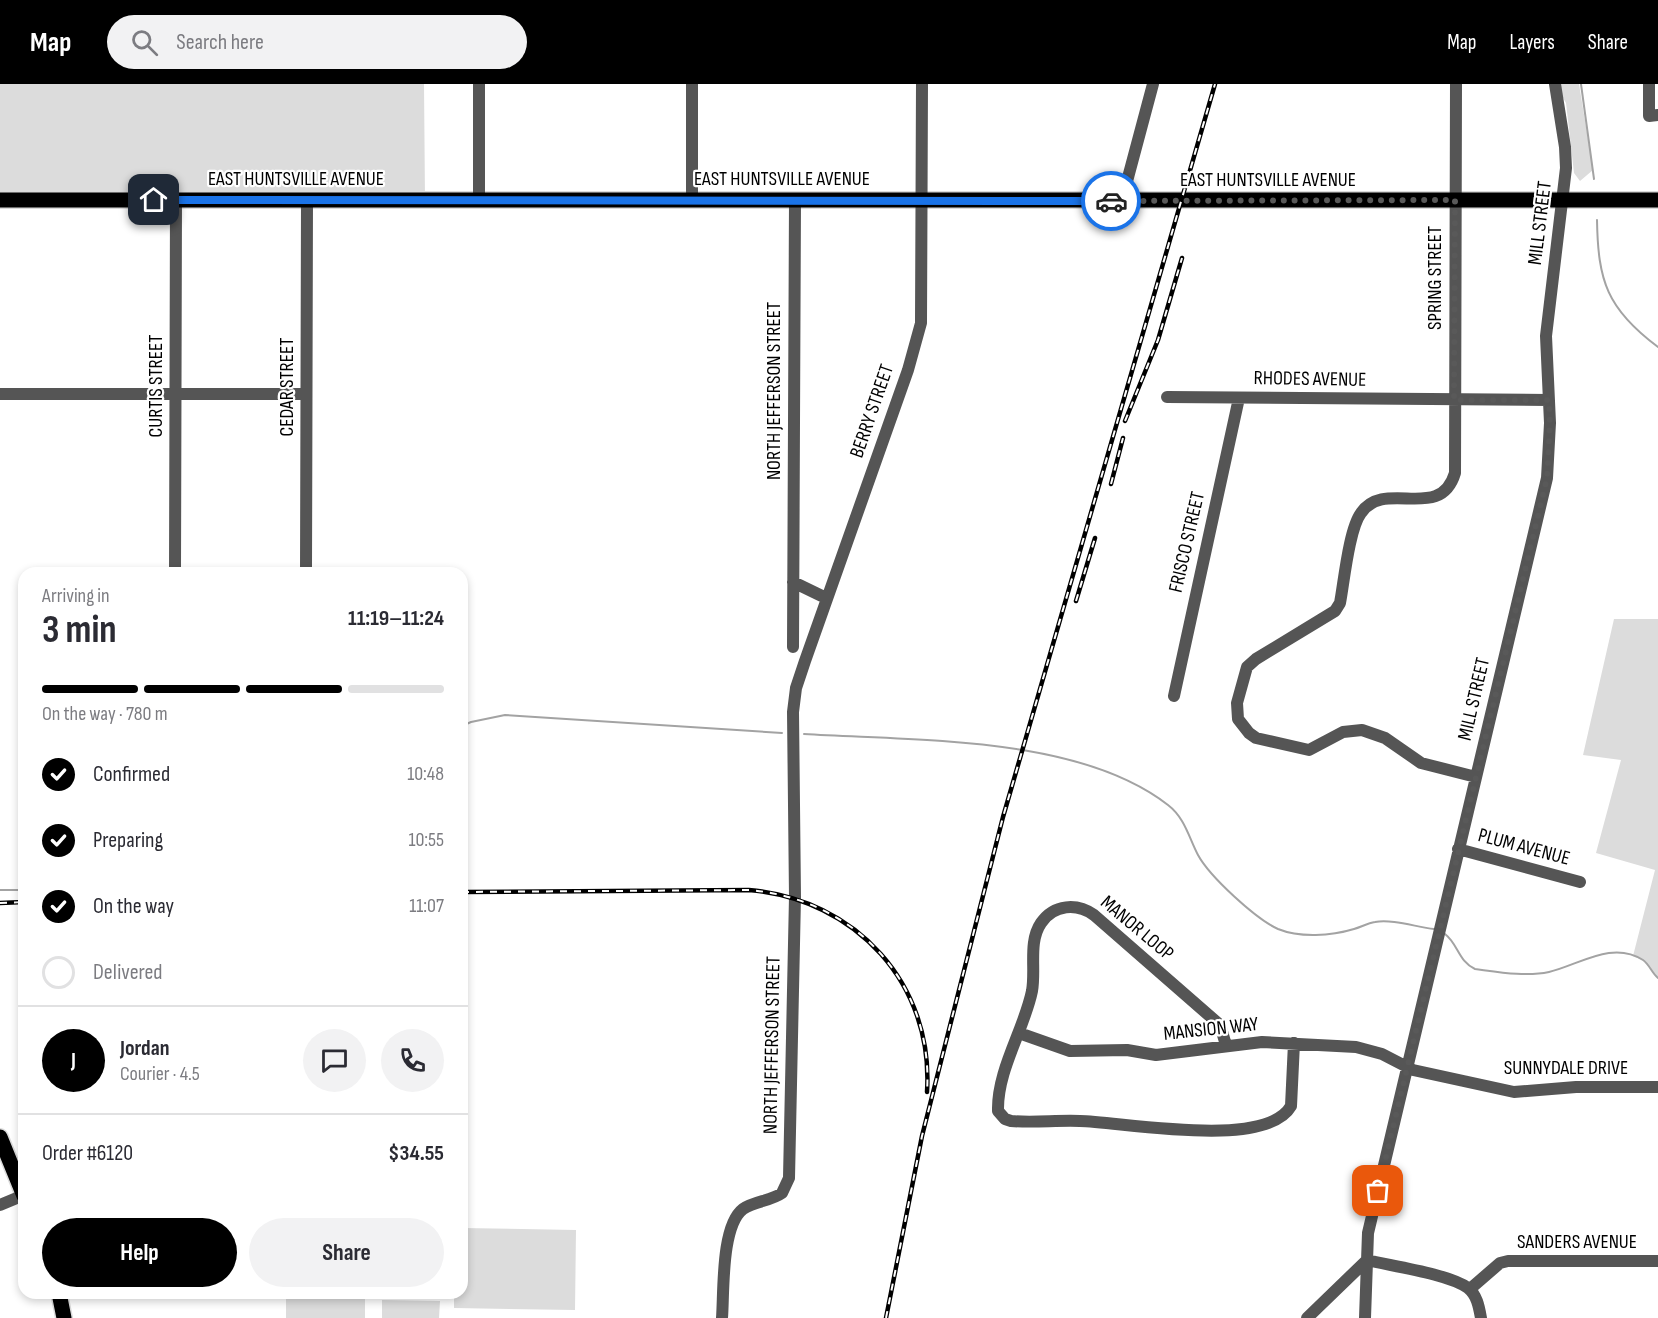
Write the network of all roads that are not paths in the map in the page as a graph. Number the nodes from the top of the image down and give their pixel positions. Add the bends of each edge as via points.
1 (479, 84) edge
2 (692, 84) edge
3 (922, 84) edge
4 (1153, 84) edge
5 (1456, 84) edge
6 (1555, 84) edge
7 (1649, 84) edge
8 (1654, 116) edge
9 (0, 200) edge
10 (176, 200) junction
11 (479, 200) junction
12 (692, 200) junction
13 (795, 200) junction
14 (1455, 200) junction
15 (1563, 200) junction
16 (1658, 200) edge
17 (308, 201) junction
18 (923, 201) junction
19 (1122, 201) junction
20 (0, 394) edge
21 (306, 394) junction
22 (175, 395) junction
23 (1167, 397) dead end
24 (1239, 398) junction
25 (1454, 400) junction
26 (1549, 400) junction
27 (176, 567) edge
28 (306, 567) edge
29 (793, 582) junction
30 (826, 598) junction
31 (793, 647) dead end
32 (1174, 696) dead end
33 (793, 740) joint
34 (1476, 777) junction
35 (1458, 849) junction
36 (1580, 882) dead end
37 (1019, 1033) junction
38 (1294, 1043) junction
39 (1226, 1046) junction
40 (1406, 1066) junction
41 (1658, 1087) edge
42 (0, 1137) edge
43 (18, 1180) edge
44 (18, 1198) edge
45 (0, 1205) edge
46 (1367, 1260) junction
47 (1658, 1262) edge
48 (1470, 1289) junction
49 (60, 1299) edge
50 (64, 1318) edge
51 (722, 1318) edge
52 (1307, 1318) edge
53 (1365, 1318) edge
54 (1481, 1318) edge

1 - 11 street
2 - 12 street
3 - 18 street, BERRY STREET
4 - 19 street
5 - 14 street, SPRING STREET
6 - 15 street, MILL STREET via 1565,147
7 - 8 street
9 - 10 main road, EAST HUNTSVILLE AVENUE
10 - 17 main road, EAST HUNTSVILLE AVENUE
10 - 22 street, CURTIS STREET
11 - 12 main road, EAST HUNTSVILLE AVENUE
11 - 17 main road, EAST HUNTSVILLE AVENUE
12 - 13 main road, EAST HUNTSVILLE AVENUE
13 - 18 main road, EAST HUNTSVILLE AVENUE
13 - 29 street, NORTH JEFFERSON STREET
14 - 15 main road, EAST HUNTSVILLE AVENUE
14 - 19 main road, EAST HUNTSVILLE AVENUE
14 - 25 street, SPRING STREET
15 - 16 main road, EAST HUNTSVILLE AVENUE
15 - 26 street, MILL STREET via 1546,336
17 - 21 street, CEDAR STREET
18 - 19 main road, EAST HUNTSVILLE AVENUE
18 - 30 street, BERRY STREET via 921,323 908,370
20 - 22 street
21 - 22 street
21 - 28 street, CEDAR STREET
22 - 27 street, CURTIS STREET
23 - 24 street, RHODES AVENUE
24 - 25 street, RHODES AVENUE
24 - 32 street, FRISCO STREET
25 - 26 street, RHODES AVENUE
25 - 34 street via 1452,483 1427,499 1383,499 1366,507 1356,524 1335,611 1247,667 1236,711 1248,733 1267,741 1309,750 1343,732 1362,730 1385,738 1421,763
26 - 34 street, MILL STREET via 1547,478
29 - 30 street
29 - 31 street, NORTH JEFFERSON STREET
30 - 33 street, BERRY STREET via 796,688
33 - 51 street, NORTH JEFFERSON STREET via 795,897 789,1178 782,1193 748,1206 734,1218 726,1253
34 - 35 street, MILL STREET
35 - 36 street, PLUM AVENUE
35 - 40 street, MILL STREET
37 - 38 street, MANOR LOOP via 998,1105 999,1115 1011,1121 1080,1121 1170,1131 1215,1131 1279,1120 1286,1115 1293,1097
37 - 39 street, MANSION WAY via 1083,1052 1127,1050 1156,1055
37 - 39 street, MANOR LOOP via 1032,992 1038,928 1050,913 1078,907 1094,915 1213,1018 1220,1025
38 - 39 street, MANSION WAY
38 - 40 street, MANSION WAY via 1368,1049
40 - 41 street, SUNNYDALE DRIVE via 1514,1092
40 - 46 street, MILL STREET via 1368,1233
42 - 43 main road
44 - 45 street
46 - 48 street
46 - 52 street
46 - 53 street, MILL STREET
47 - 48 street, SANDERS AVENUE via 1509,1261 1500,1263
48 - 54 street via 1478,1301
49 - 50 main road

